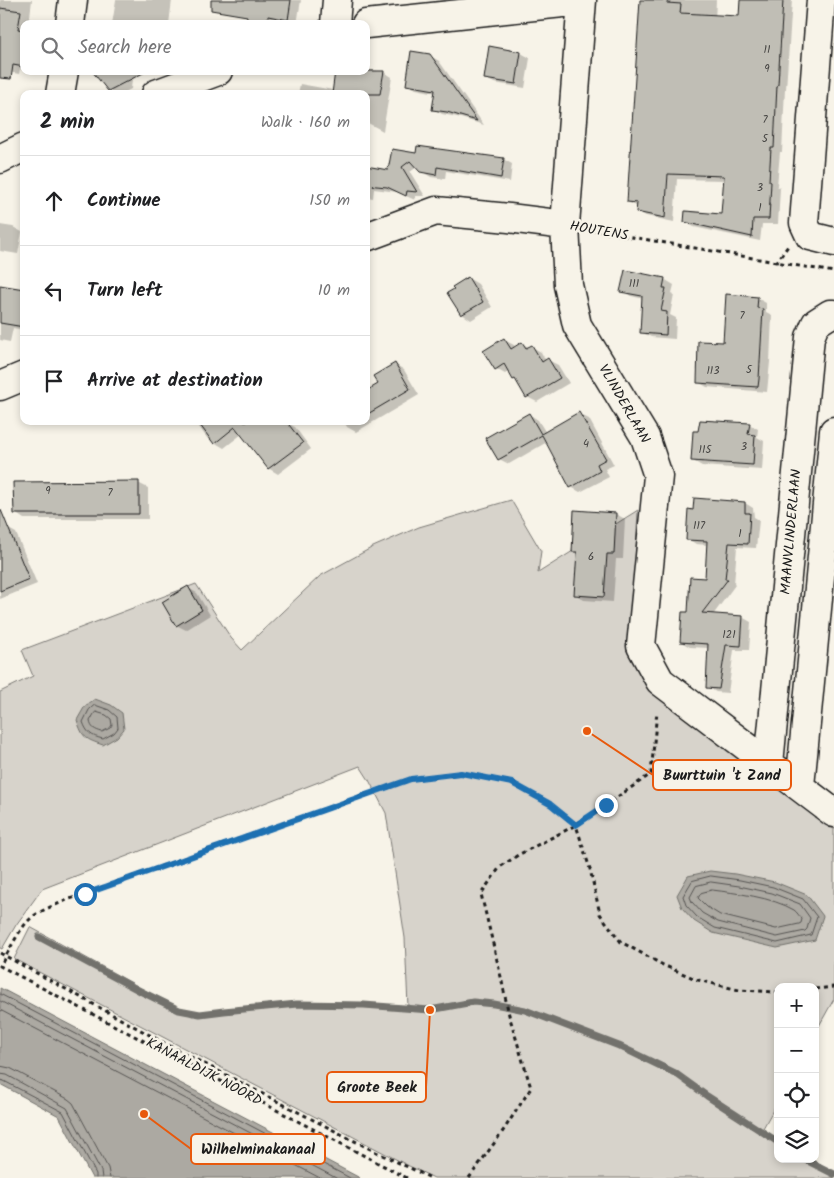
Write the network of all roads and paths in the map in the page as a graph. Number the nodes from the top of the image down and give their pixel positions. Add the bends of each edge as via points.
1 (73, 0) edge
2 (337, 0) edge
3 (582, 0) edge
4 (821, 0) edge
5 (70, 20) edge
6 (335, 20) edge
7 (370, 24) edge
8 (63, 75) edge
9 (207, 75) edge
10 (61, 90) edge
11 (167, 90) edge
12 (20, 149) edge
13 (0, 159) edge
14 (565, 225) junction
15 (370, 236) edge
16 (834, 242) edge
17 (834, 272) edge
18 (834, 314) edge
19 (20, 378) edge
20 (0, 386) edge
21 (834, 430) edge
22 (660, 681) junction
23 (769, 764) junction
24 (800, 786) junction
25 (834, 813) edge
26 (576, 825) junction
27 (0, 953) edge
28 (6, 957) junction
29 (0, 966) edge
30 (834, 987) edge
31 (819, 989) edge
32 (774, 992) edge
33 (407, 1178) edge
34 (431, 1178) edge
35 (469, 1178) edge

1 - 5 street
2 - 6 street
3 - 7 street
3 - 14 street, VLINDERLAAN
4 - 16 street via 804,223 810,236
8 - 10 street
9 - 11 street
12 - 13 street
14 - 15 street, HOUTENS via 436,211
14 - 17 path, HOUTENS
14 - 22 street, VLINDERLAAN via 568,285 577,325 645,437 658,476 642,646
18 - 23 street, MAANVLINDERLAAN via 816,323 810,337
19 - 20 street
21 - 24 street
22 - 23 street, VLINDERLAAN
22 - 26 path via 651,774
23 - 24 street, VLINDERLAAN
24 - 25 street, VLINDERLAAN
26 - 28 path via 550,804 512,783 461,773 411,779 49,908 28,922
26 - 32 path via 600,914 621,942 698,980 739,990
26 - 35 path via 500,867 481,894 508,1015 531,1088
27 - 28 path
28 - 29 path
28 - 34 path via 261,1093
29 - 33 path, KANAALDIJK NOORD
30 - 31 path

